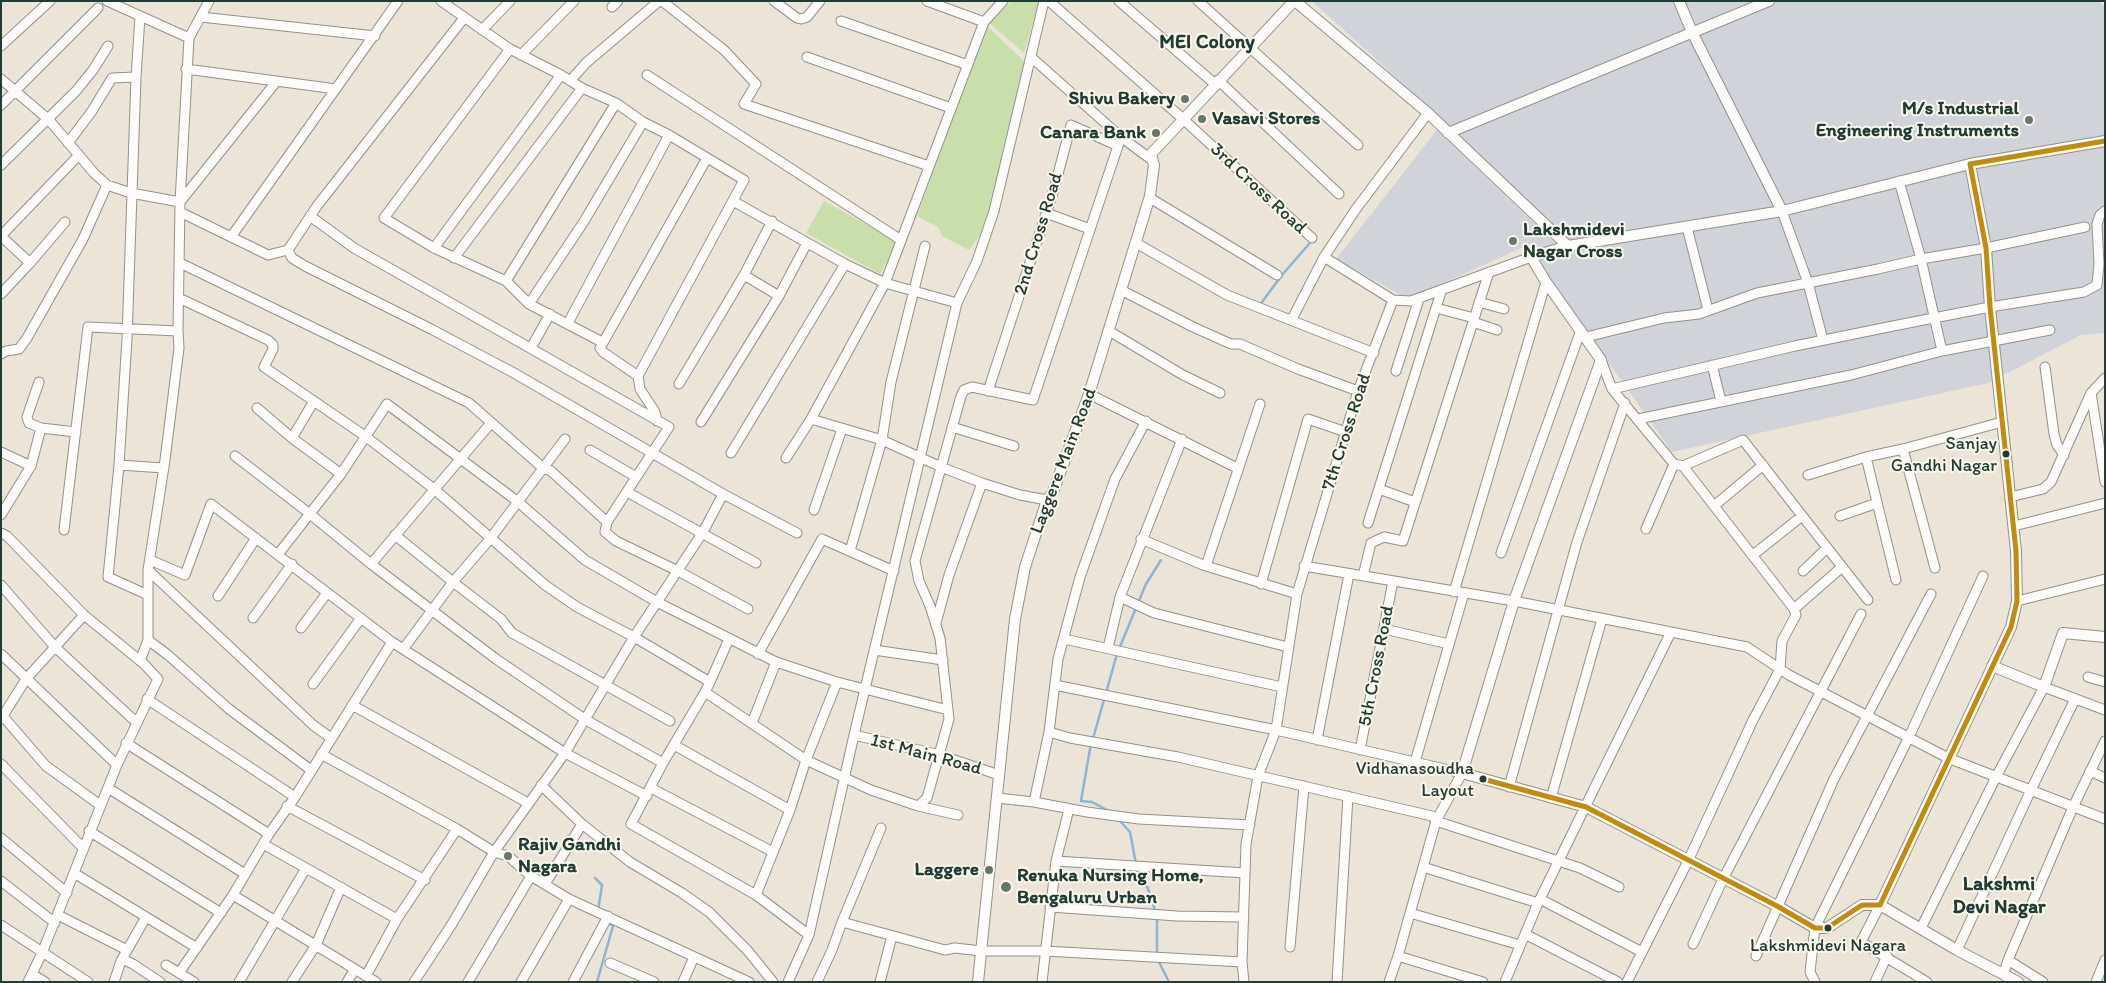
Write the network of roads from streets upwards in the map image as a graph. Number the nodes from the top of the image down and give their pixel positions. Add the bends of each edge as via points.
1 (50, 1) edge
2 (106, 1) edge
3 (209, 1) edge
4 (398, 1) edge
5 (510, 1) edge
6 (574, 1) edge
7 (661, 1) edge
8 (774, 1) edge
9 (820, 1) edge
10 (927, 1) edge
11 (1003, 1) edge
12 (1044, 1) edge
13 (1049, 1) edge
14 (1118, 1) edge
15 (1198, 1) edge
16 (1294, 1) edge
17 (1679, 1) edge
18 (1769, 1) edge
19 (442, 2) edge
20 (95, 5) edge
21 (140, 17) junction
22 (202, 17) junction
23 (464, 18) junction
24 (841, 21) dead end
25 (984, 22) junction
26 (482, 30) junction
27 (1692, 32) junction
28 (375, 36) junction
29 (189, 38) junction
30 (1, 46) edge
31 (108, 46) dead end
32 (1249, 48) junction
33 (510, 49) junction
34 (521, 55) junction
35 (807, 57) dead end
36 (1031, 57) junction
37 (968, 64) junction
38 (186, 69) junction
39 (561, 75) junction
40 (647, 75) dead end
41 (136, 77) junction
42 (1, 79) edge
43 (570, 81) junction
44 (276, 82) junction
45 (1217, 82) junction
46 (582, 88) junction
47 (336, 89) junction
48 (16, 91) junction
49 (616, 103) junction
50 (1, 105) edge
51 (952, 108) junction
52 (1428, 113) junction
53 (1182, 118) junction
54 (49, 120) junction
55 (644, 122) junction
56 (1448, 133) junction
57 (669, 135) junction
58 (1119, 141) junction
59 (2105, 141) edge
60 (68, 143) junction
61 (1358, 145) dead end
62 (78, 156) junction
63 (707, 158) junction
64 (1152, 160) junction
65 (1970, 164) junction
66 (1, 165) edge
67 (929, 166) junction
68 (1899, 181) junction
69 (107, 185) junction
70 (131, 193) junction
71 (1338, 194) dead end
72 (1150, 198) junction
73 (733, 201) junction
74 (180, 202) junction
75 (1782, 211) junction
76 (2105, 211) edge
77 (180, 212) junction
78 (1046, 212) junction
79 (310, 216) junction
80 (772, 221) junction
81 (65, 222) dead end
82 (1687, 227) junction
83 (2085, 227) dead end
84 (1090, 228) junction
85 (1, 236) edge
86 (231, 238) junction
87 (1312, 238) dead end
88 (901, 240) junction
89 (807, 243) junction
90 (1136, 243) junction
91 (925, 246) dead end
92 (1568, 246) junction
93 (434, 248) junction
94 (1986, 248) junction
95 (288, 250) junction
96 (454, 258) junction
97 (1324, 258) junction
98 (1531, 258) junction
99 (1921, 259) junction
100 (30, 263) junction
101 (180, 263) junction
102 (845, 264) junction
103 (1489, 272) junction
104 (744, 275) junction
105 (1277, 275) dead end
106 (506, 281) junction
107 (1546, 282) junction
108 (885, 283) junction
109 (1808, 283) junction
110 (1121, 290) junction
111 (913, 291) junction
112 (1441, 292) junction
113 (1, 294) edge
114 (779, 296) junction
115 (179, 298) junction
116 (1419, 299) junction
117 (1393, 300) junction
118 (1479, 302) junction
119 (529, 304) junction
120 (957, 304) junction
121 (1990, 307) junction
122 (1436, 308) junction
123 (1504, 310) dead end
124 (1708, 310) junction
125 (550, 314) junction
126 (1935, 318) junction
127 (1292, 319) junction
128 (1473, 320) junction
129 (568, 323) junction
130 (127, 330) junction
131 (1497, 330) dead end
132 (2050, 330) dead end
133 (178, 331) junction
134 (1109, 331) junction
135 (1583, 334) junction
136 (1823, 340) junction
137 (1994, 341) junction
138 (602, 342) junction
139 (530, 348) junction
140 (1942, 351) junction
141 (1374, 353) junction
142 (1, 354) edge
143 (1600, 360) junction
144 (1712, 365) junction
145 (2045, 367) dead end
146 (1396, 371) dead end
147 (638, 376) junction
148 (2105, 378) edge
149 (39, 382) dead end
150 (679, 384) dead end
151 (1612, 388) junction
152 (988, 391) junction
153 (1358, 391) junction
154 (1220, 393) dead end
155 (2091, 393) junction
156 (1090, 394) junction
157 (314, 401) junction
158 (1721, 402) junction
159 (1625, 403) junction
160 (1260, 404) dead end
161 (257, 408) dead end
162 (811, 419) junction
163 (1638, 419) junction
164 (657, 421) junction
165 (1146, 421) junction
166 (701, 422) dead end
167 (2002, 422) junction
168 (491, 423) junction
169 (952, 426) junction
170 (41, 428) junction
171 (842, 429) junction
172 (76, 432) junction
173 (1346, 432) junction
174 (365, 436) junction
175 (292, 438) junction
176 (565, 439) dead end
177 (1182, 439) junction
178 (882, 440) junction
179 (1014, 446) dead end
180 (1902, 449) junction
181 (590, 450) dead end
182 (731, 453) dead end
183 (652, 454) junction
184 (2, 455) edge
185 (2064, 455) junction
186 (235, 456) dead end
187 (1866, 457) junction
188 (461, 458) junction
189 (786, 458) dead end
190 (920, 458) junction
191 (119, 465) junction
192 (1679, 465) junction
193 (1763, 465) junction
194 (31, 466) junction
195 (164, 468) junction
196 (543, 468) junction
197 (941, 468) junction
198 (1237, 468) junction
199 (340, 474) junction
200 (1808, 475) dead end
201 (636, 477) junction
202 (2105, 482) edge
203 (982, 483) junction
204 (434, 489) junction
205 (1379, 489) junction
206 (627, 492) junction
207 (724, 494) junction
208 (2010, 497) junction
209 (1047, 500) junction
210 (517, 501) junction
211 (1415, 502) junction
212 (1877, 503) junction
213 (2104, 505) edge
214 (1714, 506) junction
215 (814, 510) dead end
216 (310, 514) junction
217 (1, 516) edge
218 (1802, 516) junction
219 (1840, 516) dead end
220 (608, 522) junction
221 (1368, 524) dead end
222 (2014, 526) junction
223 (1646, 528) dead end
224 (64, 530) dead end
225 (703, 532) junction
226 (797, 532) dead end
227 (1, 534) edge
228 (395, 535) junction
229 (256, 538) junction
230 (490, 538) junction
231 (1141, 539) junction
232 (1828, 548) junction
233 (850, 551) junction
234 (1501, 553) dead end
235 (279, 554) junction
236 (1753, 556) junction
237 (150, 560) junction
238 (756, 562) dead end
239 (292, 564) junction
240 (371, 564) junction
241 (1206, 566) junction
242 (1304, 566) junction
243 (1842, 566) junction
244 (1935, 568) dead end
245 (148, 570) junction
246 (678, 571) junction
247 (894, 571) junction
248 (1803, 571) dead end
249 (1349, 574) junction
250 (1363, 576) junction
251 (1982, 576) dead end
252 (2105, 579) edge
253 (1896, 580) dead end
254 (1393, 581) junction
255 (453, 582) junction
256 (1262, 584) junction
257 (1, 585) edge
258 (1454, 592) junction
259 (328, 593) junction
260 (1464, 593) junction
261 (1297, 594) junction
262 (1931, 594) dead end
263 (148, 595) junction
264 (218, 596) dead end
265 (1120, 597) junction
266 (1868, 600) dead end
267 (1514, 601) junction
268 (2017, 601) junction
269 (657, 602) junction
270 (748, 609) dead end
271 (1794, 609) junction
272 (433, 610) junction
273 (1557, 610) junction
274 (1861, 614) dead end
275 (84, 615) junction
276 (253, 618) dead end
277 (360, 618) junction
278 (1602, 619) junction
279 (936, 624) junction
280 (302, 628) dead end
281 (1384, 630) junction
282 (1671, 632) junction
283 (634, 637) junction
284 (2105, 638) edge
285 (729, 639) junction
286 (1064, 639) junction
287 (148, 640) junction
288 (392, 642) junction
289 (1449, 644) junction
290 (55, 647) junction
291 (1288, 647) junction
292 (404, 648) junction
293 (1108, 648) junction
294 (874, 650) junction
295 (1, 654) edge
296 (758, 654) junction
297 (943, 660) junction
298 (140, 661) junction
299 (776, 662) junction
300 (1992, 666) junction
301 (1780, 668) junction
302 (2088, 677) dead end
303 (26, 679) junction
304 (710, 682) junction
305 (837, 682) junction
306 (2105, 682) edge
307 (313, 684) dead end
308 (1055, 685) junction
309 (606, 687) junction
310 (1282, 687) junction
311 (2044, 687) junction
312 (865, 690) junction
313 (705, 692) junction
314 (1820, 692) junction
315 (147, 699) junction
316 (2076, 699) junction
317 (352, 705) junction
318 (948, 710) junction
319 (2105, 710) edge
320 (1866, 716) junction
321 (2, 717) edge
322 (586, 720) junction
323 (670, 721) dead end
324 (136, 722) junction
325 (752, 723) junction
326 (1276, 730) junction
327 (1049, 732) junction
328 (854, 735) junction
329 (1908, 737) junction
330 (332, 738) junction
331 (1317, 740) junction
332 (2105, 740) edge
333 (126, 743) junction
334 (674, 744) junction
335 (1360, 750) junction
336 (565, 753) junction
337 (321, 754) junction
338 (940, 754) junction
339 (1948, 758) junction
340 (806, 760) junction
341 (1415, 762) junction
342 (663, 763) junction
343 (1, 764) edge
344 (117, 765) junction
345 (311, 770) junction
346 (2090, 771) junction
347 (1462, 773) junction
348 (999, 775) junction
349 (1258, 776) junction
350 (1996, 777) junction
351 (2105, 778) edge
352 (844, 779) junction
353 (541, 785) junction
354 (1304, 786) junction
355 (1509, 787) junction
356 (108, 788) junction
357 (2031, 790) junction
358 (649, 792) junction
359 (1348, 796) junction
360 (295, 797) junction
361 (997, 798) junction
362 (1551, 798) junction
363 (1034, 802) junction
364 (528, 803) junction
365 (100, 805) junction
366 (287, 806) junction
367 (918, 806) junction
368 (1586, 807) junction
369 (2073, 807) junction
370 (1069, 809) junction
371 (790, 810) junction
372 (958, 815) dead end
373 (2105, 819) edge
374 (1436, 821) junction
375 (582, 824) junction
376 (1250, 825) junction
377 (881, 828) dead end
378 (457, 829) junction
379 (89, 831) junction
380 (269, 834) junction
381 (1, 838) edge
382 (263, 844) junction
383 (84, 848) junction
384 (494, 852) junction
385 (773, 852) junction
386 (1559, 860) junction
387 (1056, 861) junction
388 (1688, 861) junction
389 (1423, 867) junction
390 (306, 868) junction
391 (1245, 873) junction
392 (74, 874) junction
393 (245, 874) junction
394 (531, 876) junction
395 (1723, 879) junction
396 (424, 880) junction
397 (1, 881) edge
398 (545, 884) junction
399 (341, 887) junction
400 (1619, 888) dead end
401 (67, 893) junction
402 (233, 895) junction
403 (756, 895) junction
404 (569, 899) junction
405 (1539, 901) junction
406 (1880, 905) junction
407 (1777, 906) junction
408 (1050, 907) junction
409 (221, 913) junction
410 (1410, 913) junction
411 (603, 916) junction
412 (146, 917) junction
413 (1244, 917) junction
414 (56, 919) junction
415 (398, 919) junction
416 (276, 922) junction
417 (842, 922) junction
418 (1, 925) edge
419 (1815, 928) junction
420 (1921, 928) junction
421 (1525, 934) junction
422 (809, 936) junction
423 (892, 936) junction
424 (1693, 944) dead end
425 (316, 945) junction
426 (1520, 945) junction
427 (1290, 947) dead end
428 (197, 948) junction
429 (127, 950) junction
430 (1957, 950) junction
431 (981, 951) junction
432 (1046, 951) junction
433 (1642, 952) junction
434 (42, 953) junction
435 (1398, 956) junction
436 (1756, 956) dead end
437 (1887, 956) junction
438 (694, 957) junction
439 (122, 959) junction
440 (2008, 960) junction
441 (2105, 960) edge
442 (1242, 962) junction
443 (610, 963) dead end
444 (166, 965) dead end
445 (355, 969) junction
446 (179, 973) junction
447 (366, 976) junction
448 (2006, 977) edge
449 (30, 978) edge
450 (45, 982) edge
451 (88, 982) edge
452 (114, 982) edge
453 (160, 982) edge
454 (194, 982) edge
455 (239, 982) edge
456 (292, 982) edge
457 (347, 982) edge
458 (376, 982) edge
459 (414, 982) edge
460 (468, 982) edge
461 (521, 982) edge
462 (573, 982) edge
463 (654, 982) edge
464 (683, 982) edge
465 (749, 982) edge
466 (772, 982) edge
467 (788, 982) edge
468 (817, 982) edge
469 (880, 982) edge
470 (978, 982) edge
471 (1042, 982) edge
472 (1244, 982) edge
473 (1337, 982) edge
474 (1389, 982) edge
475 (1482, 982) edge
476 (1505, 982) edge
477 (1618, 982) edge
478 (1627, 982) edge
479 (1815, 982) edge
480 (1875, 982) edge
481 (1926, 982) edge
482 (2018, 982) edge
483 (2043, 982) edge
484 (2096, 982) edge

1 - 30 street
2 - 20 street
2 - 21 street
3 - 22 street
4 - 28 street
5 - 26 street
6 - 34 street
7 - 43 street via 586,63
7 - 67 street via 724,50 756,84 744,104
8 - 9 street via 801,19 807,17
10 - 25 street
11 - 25 street
12 - 36 street
13 - 53 street, 3rd Cross Road
14 - 45 street
15 - 32 street
16 - 32 street, Laggere Main Road
16 - 52 street
17 - 27 street
18 - 27 street
19 - 23 street
20 - 48 street
21 - 29 street
21 - 41 street
22 - 28 street
22 - 29 street
23 - 26 street
23 - 79 street
24 - 37 street
25 - 37 street
26 - 33 street
27 - 56 street
27 - 75 street
28 - 47 street
29 - 38 street
31 - 54 street via 93,70
32 - 45 street, Laggere Main Road
32 - 61 street
33 - 34 street
33 - 93 street via 384,218
34 - 39 street
35 - 51 street
36 - 58 street
36 - 120 street via 991,219
37 - 51 street
38 - 44 street
38 - 74 street
39 - 43 street
39 - 93 street
40 - 88 street
41 - 60 street via 112,78
41 - 70 street
42 - 48 street
43 - 46 street
44 - 47 street
44 - 74 street
45 - 53 street, Laggere Main Road
45 - 71 street
46 - 49 street
46 - 96 street
47 - 86 street
48 - 50 street
48 - 54 street
49 - 55 street
49 - 106 street
51 - 67 street
52 - 56 street
52 - 97 street via 1356,209
53 - 64 street, Laggere Main Road via 1151,154
53 - 87 street, 3rd Cross Road
54 - 60 street
54 - 66 street
55 - 57 street
55 - 119 street
56 - 92 street
57 - 63 street
57 - 129 street
58 - 64 street
58 - 78 street, 2nd Cross Road via 1071,125
58 - 84 street
59 - 65 street
60 - 62 street
62 - 69 street
62 - 85 street
63 - 73 street via 744,180
63 - 138 street
64 - 72 street, Laggere Main Road
65 - 68 street
65 - 94 street
67 - 88 street
68 - 75 street
68 - 99 street
69 - 70 street
69 - 142 street via 83,239 27,338 19,349
70 - 74 street
70 - 130 street
72 - 90 street, Laggere Main Road
72 - 105 street
73 - 80 street
73 - 147 street
74 - 77 street
75 - 82 street
75 - 109 street
76 - 121 street via 2097,224 2097,285 2084,292
77 - 86 street
77 - 101 street
78 - 84 street
78 - 152 street, 2nd Cross Road
79 - 95 street
79 - 139 street via 354,248
80 - 89 street
80 - 104 street
81 - 100 street
82 - 92 street
82 - 124 street
83 - 94 street
84 - 152 street via 1033,400
85 - 100 street
86 - 95 street via 268,255
88 - 108 street
89 - 102 street
89 - 114 street
90 - 110 street, Laggere Main Road
90 - 127 street via 1227,294
91 - 111 street
92 - 98 street
93 - 96 street
94 - 99 street
94 - 121 street
95 - 183 street via 292,258 305,266 506,369
96 - 106 street
97 - 117 street
97 - 127 street
98 - 103 street
98 - 107 street
99 - 109 street
99 - 126 street
100 - 113 street
101 - 115 street
101 - 168 street via 469,404
102 - 108 street
102 - 182 street
103 - 112 street
103 - 118 street
104 - 114 street
104 - 150 street
106 - 119 street
107 - 135 street
107 - 258 street
108 - 111 street
108 - 162 street
109 - 124 street via 1757,293
109 - 136 street
110 - 134 street, Laggere Main Road
110 - 153 street via 1231,344 1240,344
111 - 120 street
111 - 178 street via 891,382
112 - 116 street
112 - 122 street
114 - 166 street
115 - 133 street
115 - 157 street via 268,340 274,349 264,367
116 - 117 street
116 - 146 street
117 - 141 street, 7th Cross Road
118 - 123 street
118 - 128 street
119 - 125 street
120 - 190 street
121 - 126 street
121 - 137 street
122 - 128 street
122 - 205 street
124 - 135 street
125 - 129 street
125 - 139 street
126 - 136 street
126 - 140 street
127 - 141 street
128 - 131 street
128 - 211 street
129 - 138 street
130 - 133 street
130 - 172 street via 88,327
130 - 191 street
132 - 137 street
133 - 195 street via 179,348
134 - 154 street
134 - 156 street, Laggere Main Road
135 - 143 street
135 - 234 street
136 - 144 street
137 - 140 street
137 - 167 street
138 - 147 street via 600,348 604,352
139 - 164 street
140 - 158 street
141 - 153 street, 7th Cross Road
143 - 151 street
143 - 267 street
144 - 151 street
144 - 158 street
145 - 185 street via 2054,434
147 - 164 street via 640,389
148 - 155 street
149 - 170 street via 27,417 29,423
151 - 159 street
152 - 169 street via 972,387 964,390
153 - 173 street, 7th Cross Road
155 - 185 street
155 - 202 street
156 - 165 street
156 - 209 street, Laggere Main Road via 1053,492
157 - 174 street
157 - 175 street
158 - 163 street
159 - 163 street
159 - 273 street
160 - 198 street
161 - 175 street
162 - 171 street
162 - 189 street
163 - 192 street
164 - 183 street via 669,427
165 - 177 street
165 - 286 street via 1115,479 1080,578
167 - 180 street
167 - 208 street
168 - 188 street
168 - 196 street
169 - 179 street
169 - 197 street
170 - 172 street
170 - 194 street
171 - 178 street
171 - 215 street
172 - 224 street
173 - 242 street, 7th Cross Road
173 - 256 street via 1308,419
174 - 188 street via 387,404
174 - 199 street
174 - 204 street
175 - 199 street
176 - 196 street
177 - 198 street
177 - 231 street
178 - 190 street
178 - 233 street
180 - 187 street
180 - 244 street
181 - 201 street
183 - 201 street
183 - 207 street
184 - 194 street
185 - 208 street via 2051,482 2043,489
186 - 216 street
187 - 200 street
187 - 212 street
188 - 204 street
188 - 210 street
190 - 197 street
190 - 247 street
191 - 195 street
191 - 263 street via 108,577
192 - 193 street via 1743,440
192 - 214 street
192 - 223 street
193 - 214 street
193 - 218 street
194 - 217 street
195 - 237 street
196 - 210 street
196 - 220 street via 551,471
197 - 203 street
197 - 279 street via 915,561 919,581
198 - 241 street
199 - 216 street
201 - 206 street
203 - 209 street
203 - 279 street via 949,575
204 - 228 street
204 - 230 street
205 - 211 street
205 - 221 street
206 - 220 street
206 - 225 street
207 - 225 street
207 - 226 street
208 - 222 street
209 - 348 street, Laggere Main Road via 1025,567 1015,619
210 - 230 street
210 - 269 street via 585,560
211 - 250 street via 1403,540 1384,536 1371,543
212 - 219 street
212 - 253 street
213 - 222 street
214 - 236 street
216 - 235 street
216 - 240 street
218 - 232 street
218 - 236 street
220 - 246 street via 605,532 616,541
222 - 268 street
225 - 238 street
225 - 246 street
227 - 275 street via 8,536
228 - 240 street
228 - 255 street
229 - 235 street
229 - 237 street via 211,504 185,575
229 - 264 street
230 - 255 street
230 - 283 street via 545,585
231 - 241 street
231 - 265 street
232 - 243 street
232 - 248 street
233 - 247 street
233 - 296 street via 826,539 820,542
235 - 239 street
236 - 271 street
237 - 245 street
239 - 259 street
239 - 276 street
240 - 272 street
241 - 256 street
242 - 249 street
242 - 261 street, 7th Cross Road
243 - 266 street
243 - 271 street
245 - 263 street
245 - 330 street via 313,725
246 - 269 street
246 - 270 street
247 - 294 street
249 - 250 street
249 - 331 street
250 - 254 street
251 - 329 street
252 - 268 street
254 - 258 street
254 - 281 street, 5th Cross Road
255 - 272 street
255 - 309 street via 501,619 512,633
256 - 261 street
257 - 290 street
258 - 260 street
259 - 277 street
259 - 280 street
260 - 267 street
260 - 289 street
261 - 291 street, 7th Cross Road
262 - 320 street
263 - 287 street
265 - 291 street via 1154,613
265 - 293 street
267 - 273 street
267 - 347 street
268 - 300 street via 2011,627
269 - 283 street
269 - 285 street
271 - 301 street via 1796,615 1782,642
272 - 292 street
272 - 322 street via 496,659
273 - 278 street
273 - 355 street
274 - 314 street
275 - 290 street
275 - 298 street
277 - 288 street
277 - 307 street
278 - 282 street
278 - 362 street
279 - 297 street
281 - 289 street
281 - 335 street, 5th Cross Road
282 - 301 street via 1747,647
282 - 368 street
283 - 304 street
283 - 309 street
284 - 311 street via 2063,633
285 - 296 street
285 - 304 street
286 - 293 street
286 - 308 street
287 - 298 street
287 - 345 street via 228,709
288 - 292 street
288 - 317 street
289 - 341 street
290 - 303 street
290 - 324 street
291 - 310 street, 7th Cross Road
292 - 336 street
293 - 310 street
294 - 297 street
294 - 312 street
295 - 303 street
296 - 299 street
297 - 318 street
298 - 315 street via 158,679
299 - 305 street
299 - 325 street
300 - 311 street
300 - 339 street
301 - 314 street
301 - 388 street
302 - 306 street
303 - 321 street
303 - 344 street
304 - 313 street
305 - 312 street
305 - 340 street
308 - 326 street
308 - 327 street
309 - 322 street
309 - 323 street
310 - 326 street, 7th Cross Road
311 - 316 street
311 - 350 street
312 - 318 street
312 - 328 street
313 - 325 street
313 - 334 street
314 - 320 street
314 - 395 street
315 - 324 street
315 - 360 street
316 - 319 street
316 - 357 street
317 - 330 street
317 - 364 street
318 - 338 street via 948,730
320 - 329 street
320 - 407 street
321 - 365 street via 46,766
322 - 336 street
322 - 342 street
324 - 333 street
325 - 340 street
326 - 331 street
326 - 349 street, 7th Cross Road
327 - 349 street
327 - 363 street
328 - 338 street, 1st Main Road
328 - 352 street
329 - 339 street
329 - 419 street
330 - 337 street
331 - 335 street
332 - 346 street
333 - 344 street
333 - 380 street
334 - 342 street
334 - 371 street
335 - 341 street
336 - 353 street
336 - 358 street
337 - 345 street
337 - 378 street
338 - 348 street, 1st Main Road
338 - 367 street via 927,798
339 - 350 street
339 - 406 street
340 - 352 street
340 - 371 street
341 - 347 street
342 - 358 street
343 - 383 street
344 - 356 street
345 - 360 street
346 - 351 street
346 - 369 street
347 - 355 street
347 - 374 street
348 - 361 street, Laggere Main Road
349 - 354 street
349 - 376 street, 7th Cross Road
350 - 357 street
350 - 420 street
352 - 367 street
352 - 422 street
353 - 364 street
353 - 375 street
354 - 359 street
354 - 427 street
355 - 362 street
356 - 365 street
356 - 393 street
357 - 369 street
357 - 430 street
358 - 385 street
358 - 403 street via 631,824
359 - 374 street via 1432,816
359 - 473 street
360 - 366 street
361 - 363 street
361 - 431 street, Laggere Main Road
362 - 368 street
363 - 370 street
364 - 384 street
365 - 379 street
366 - 380 street
366 - 396 street
367 - 372 street
368 - 386 street
368 - 388 street
369 - 373 street
369 - 440 street
370 - 376 street via 1121,817
370 - 387 street
371 - 385 street
374 - 386 street
374 - 389 street
375 - 398 street
375 - 466 street via 630,862 709,912 748,951
376 - 391 street, 7th Cross Road
377 - 417 street
378 - 384 street
378 - 396 street
379 - 383 street
379 - 409 street
380 - 382 street
381 - 401 street
382 - 390 street
382 - 393 street
383 - 392 street
384 - 394 street via 508,856
384 - 459 street
385 - 403 street
386 - 400 street
386 - 405 street
387 - 391 street
387 - 408 street
388 - 395 street
388 - 433 street
389 - 405 street
389 - 410 street
390 - 399 street
390 - 416 street
391 - 413 street, 7th Cross Road
392 - 401 street
392 - 412 street
393 - 402 street
394 - 398 street
394 - 460 street
395 - 407 street
395 - 424 street
396 - 415 street
397 - 414 street
398 - 404 street
399 - 415 street
399 - 425 street
401 - 414 street
402 - 409 street
402 - 416 street
403 - 422 street
404 - 411 street
404 - 461 street
405 - 421 street
405 - 433 street
406 - 419 street via 1862,905 1828,928
406 - 420 street
406 - 437 street via 1861,942
407 - 419 street
407 - 436 street
408 - 413 street
408 - 432 street
409 - 428 street
410 - 426 street
410 - 435 street
411 - 438 street
411 - 462 street
412 - 428 street
412 - 429 street
413 - 442 street, 7th Cross Road
414 - 429 street
414 - 434 street
415 - 447 street
416 - 425 street
416 - 455 street
417 - 423 street
417 - 468 street
418 - 434 street
419 - 479 street via 1810,972
420 - 430 street
421 - 426 street
421 - 477 street
422 - 467 street
423 - 431 street via 945,950
423 - 469 street
425 - 445 street
425 - 456 street
426 - 476 street
428 - 446 street
429 - 439 street
430 - 448 street
431 - 432 street
431 - 470 street, Laggere Main Road
432 - 442 street
432 - 471 street
433 - 478 street
434 - 449 street
434 - 451 street
435 - 474 street
435 - 475 street
437 - 480 street
437 - 481 street
438 - 464 street
438 - 465 street
439 - 452 street
439 - 453 street
440 - 448 street
440 - 483 street
441 - 484 street
442 - 472 street, 7th Cross Road
443 - 463 street
444 - 446 street
445 - 447 street
445 - 457 street
446 - 454 street
447 - 458 street
448 - 482 street
449 - 450 street

